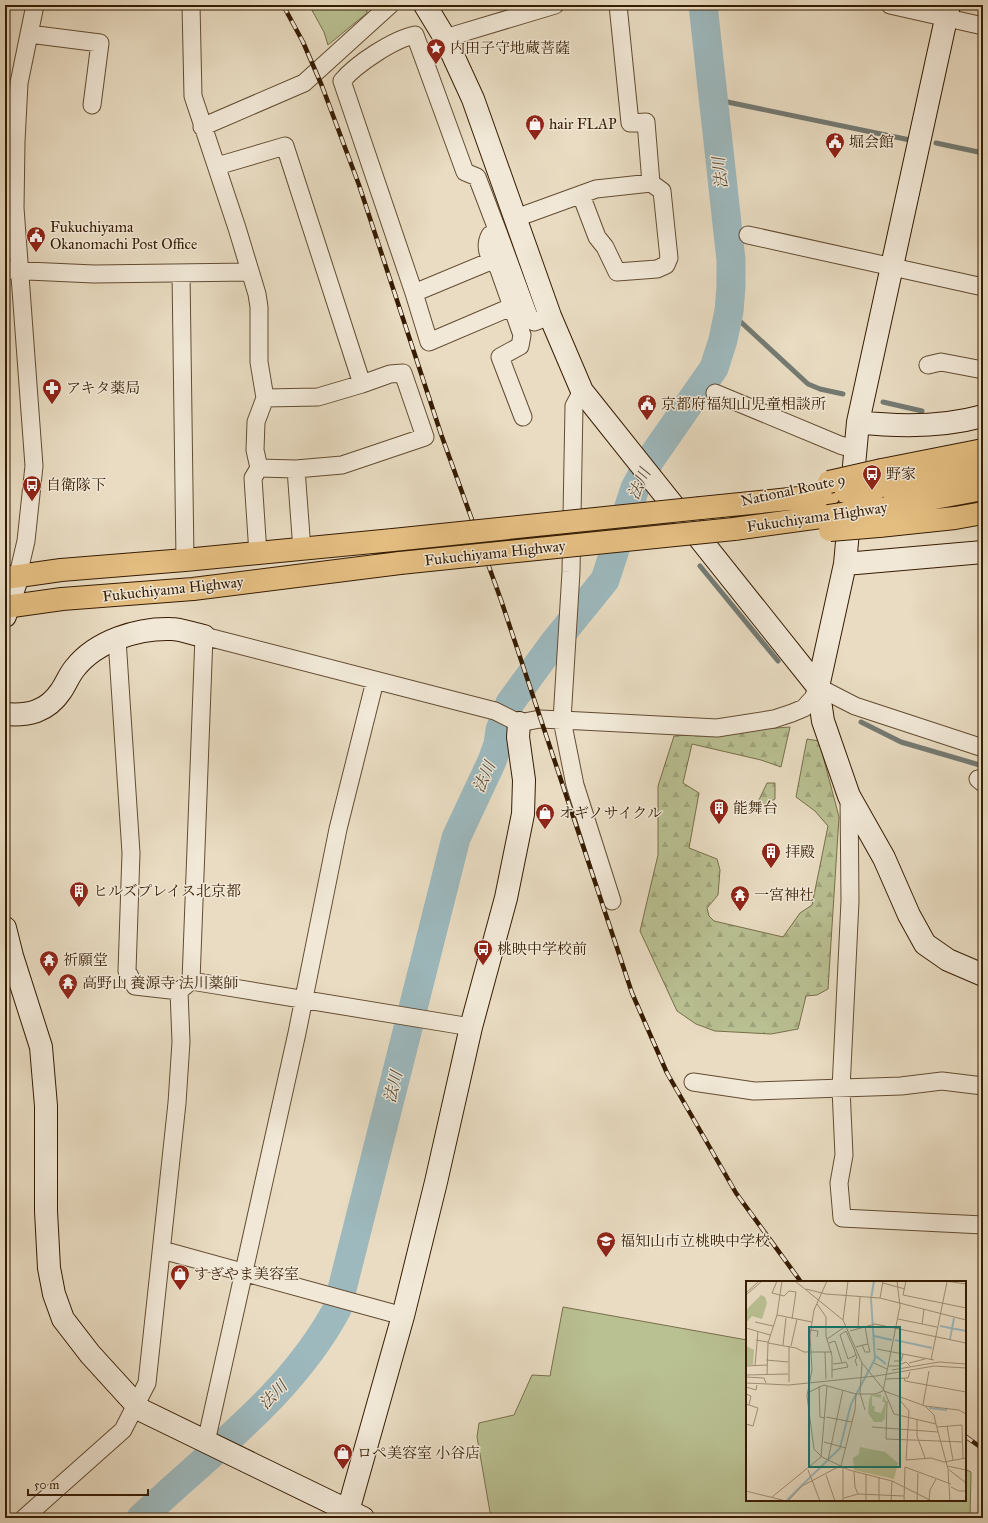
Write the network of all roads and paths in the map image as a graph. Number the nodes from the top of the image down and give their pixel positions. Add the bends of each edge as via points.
1 (35, 5) edge
2 (191, 5) edge
3 (390, 5) edge
4 (425, 5) edge
5 (555, 5) edge
6 (618, 5) edge
7 (890, 5) edge
8 (533, 8) edge
9 (948, 12) edge
10 (983, 26) edge
11 (29, 34) junction
12 (445, 38) junction
13 (92, 105) dead end
14 (202, 127) junction
15 (217, 166) junction
16 (651, 183) junction
17 (581, 195) junction
18 (516, 218) junction
19 (498, 232) junction
20 (748, 235) dead end
21 (491, 261) junction
22 (892, 267) junction
23 (12, 271) edge
24 (250, 272) junction
25 (181, 273) junction
26 (983, 287) edge
27 (414, 293) junction
28 (512, 307) junction
29 (550, 316) junction
30 (928, 365) dead end
31 (983, 370) edge
32 (362, 384) junction
33 (582, 391) junction
34 (715, 393) dead end
35 (265, 398) junction
36 (983, 416) edge
37 (523, 417) dead end
38 (858, 422) junction
39 (854, 449) junction
40 (983, 450) edge
41 (259, 468) junction
42 (983, 468) edge
43 (296, 469) junction
44 (882, 478) junction
45 (983, 489) edge
46 (829, 506) junction
47 (710, 507) joint
48 (983, 513) edge
49 (879, 517) junction
50 (765, 525) joint
51 (302, 550) junction
52 (983, 552) edge
53 (258, 554) junction
54 (185, 560) junction
55 (846, 564) junction
56 (12, 577) edge
57 (6, 610) edge
58 (204, 636) junction
59 (117, 639) junction
60 (375, 681) junction
61 (818, 687) junction
62 (5, 714) edge
63 (562, 720) junction
64 (516, 722) junction
65 (983, 748) edge
66 (849, 796) junction
67 (612, 901) dead end
68 (5, 928) edge
69 (983, 975) edge
70 (185, 986) junction
71 (304, 998) junction
72 (471, 1027) junction
73 (693, 1082) dead end
74 (983, 1086) edge
75 (841, 1089) junction
76 (983, 1225) edge
77 (162, 1250) junction
78 (244, 1271) junction
79 (403, 1316) junction
80 (137, 1406) junction
81 (206, 1442) junction
82 (344, 1513) edge
83 (24, 1518) edge

1 - 11 street
2 - 14 street via 193,96
3 - 14 street via 304,84
4 - 12 street
5 - 8 street
6 - 16 street via 630,123 646,122
7 - 9 street
8 - 12 street
9 - 10 street
9 - 22 street
11 - 13 street via 100,43
11 - 23 street via 20,83
12 - 18 street via 472,99
14 - 15 street
15 - 24 street
15 - 32 street via 285,146
16 - 17 street via 596,189
16 - 17 street via 662,191 669,258 666,265 657,269 617,272 606,247 597,237
17 - 18 street
18 - 29 street
19 - 21 street via 490,235 486,242
19 - 27 street via 477,177 465,172 415,35 403,37 351,70 342,81
19 - 29 street via 530,319 534,322
20 - 22 street
21 - 27 street
21 - 28 street via 498,267
22 - 26 street
22 - 38 street
23 - 25 street via 94,274
23 - 56 street via 34,466 26,541
24 - 25 street
24 - 35 street via 259,308 259,362
25 - 54 street
27 - 28 street via 429,342
28 - 37 street via 522,341 516,349 500,357
29 - 33 street
30 - 31 street via 941,362
32 - 35 street via 318,397
32 - 43 street via 390,374 403,373 425,437 342,465
33 - 61 street
33 - 63 street via 574,406 570,614
34 - 39 street via 840,446
35 - 41 street via 256,422 255,450
36 - 38 street via 958,423 881,425
38 - 39 street
39 - 55 street
40 - 44 highway, National Route 9
41 - 43 street
41 - 53 street via 253,478
42 - 44 highway, Fukuchiyama Highway
43 - 51 street
44 - 46 highway, National Route 9, bridge
45 - 49 highway, Fukuchiyama Highway
46 - 47 highway, National Route 9
46 - 49 highway, National Route 9, bridge
46 - 50 highway, National Route 9
47 - 51 highway, Fukuchiyama Highway, bridge
48 - 49 highway, National Route 9 via 955,518
50 - 57 highway, Fukuchiyama Highway, bridge via 400,563 193,589 62,599
51 - 53 highway, Fukuchiyama Highway
52 - 55 street
53 - 54 highway, Fukuchiyama Highway
54 - 56 highway, Fukuchiyama Highway via 61,570
55 - 61 street
56 - 57 street
58 - 59 street via 172,629 145,630
58 - 60 street
58 - 70 street
59 - 62 street via 95,649 80,663 53,702 38,712
59 - 70 street via 131,853 127,971 135,986
60 - 64 street via 495,711
60 - 71 street via 338,829
61 - 63 street via 804,708 792,713 717,728
61 - 65 street via 855,706
61 - 66 street via 823,721
63 - 64 street
63 - 67 street via 575,785
64 - 72 street via 524,780 523,814 506,898
66 - 69 street via 884,858 925,944 948,960
66 - 75 street via 850,901
68 - 80 street via 41,1047 46,1106 46,1239 54,1294 63,1319 90,1354
70 - 71 street
70 - 77 street via 178,1103
71 - 72 street
71 - 78 street
72 - 79 street
73 - 75 street via 754,1091
74 - 75 street via 942,1081
75 - 76 street via 844,1155 839,1184 842,1218
77 - 78 street
77 - 80 street via 147,1383
78 - 79 street
78 - 81 street
79 - 82 street
80 - 81 street
80 - 83 street via 123,1430
81 - 82 street

